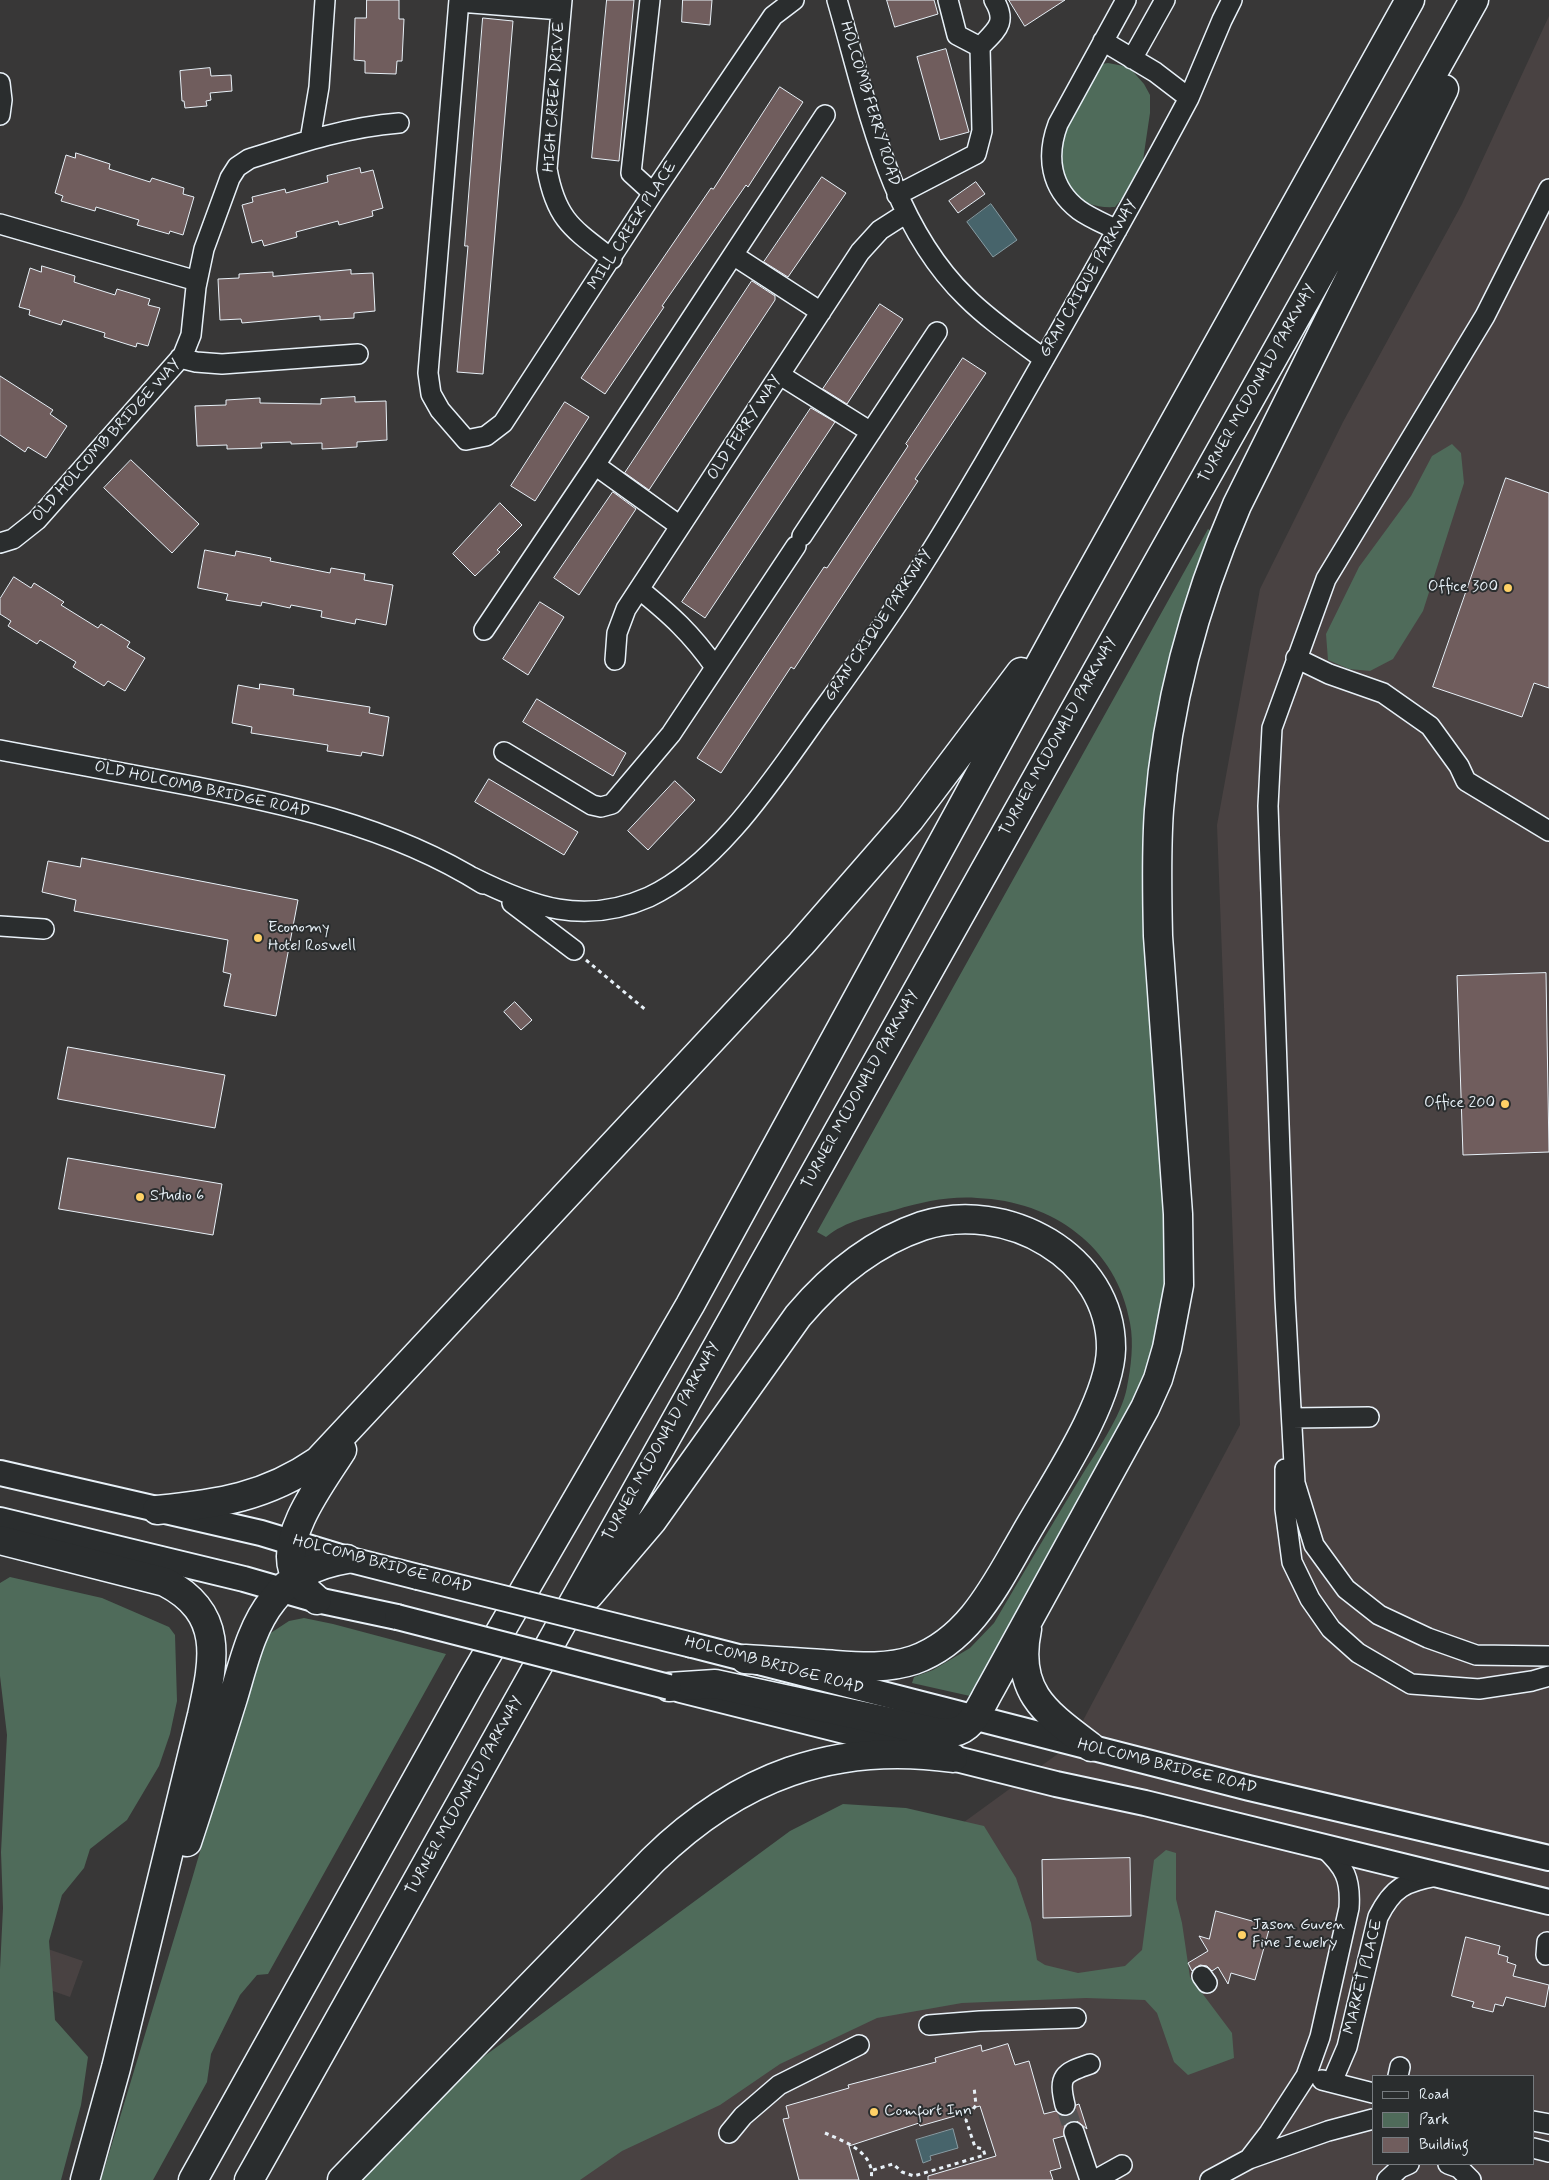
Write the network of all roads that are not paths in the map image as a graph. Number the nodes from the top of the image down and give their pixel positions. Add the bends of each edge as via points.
1 (325, 0) edge
2 (650, 0) edge
3 (794, 0) edge
4 (837, 0) edge
5 (948, 0) edge
6 (994, 0) edge
7 (1126, 0) edge
8 (1165, 0) edge
9 (1232, 0) edge
10 (1410, 0) edge
11 (1474, 0) edge
12 (1488, 0) edge
13 (459, 1) edge
14 (561, 5) edge
15 (1103, 41) junction
16 (980, 47) junction
17 (1132, 59) junction
18 (0, 83) edge
19 (1189, 98) junction
20 (0, 115) edge
21 (825, 115) dead end
22 (399, 123) dead end
23 (310, 140) junction
24 (1549, 189) edge
25 (654, 193) junction
26 (897, 194) junction
27 (905, 214) junction
28 (0, 224) edge
29 (1117, 230) junction
30 (734, 255) junction
31 (612, 259) junction
32 (197, 281) junction
33 (821, 312) junction
34 (938, 332) dead end
35 (358, 354) dead end
36 (180, 358) junction
37 (1044, 359) junction
38 (780, 375) junction
39 (871, 432) junction
40 (595, 465) junction
41 (680, 526) junction
42 (0, 543) edge
43 (639, 589) junction
44 (1072, 606) junction
45 (484, 630) dead end
46 (1296, 658) junction
47 (615, 660) dead end
48 (715, 667) junction
49 (0, 750) edge
50 (504, 752) dead end
51 (1549, 831) edge
52 (472, 877) junction
53 (0, 926) edge
54 (44, 929) dead end
55 (574, 950) road end
56 (365, 1412) junction
57 (1369, 1416) dead end
58 (1292, 1418) junction
59 (0, 1473) edge
60 (157, 1510) junction
61 (0, 1520) edge
62 (293, 1541) junction
63 (5, 1546) edge
64 (347, 1559) junction
65 (289, 1583) junction
66 (317, 1600) joint
67 (1034, 1608) junction
68 (558, 1627) junction
69 (1549, 1656) edge
70 (745, 1659) junction
71 (1549, 1676) edge
72 (669, 1687) junction
73 (974, 1717) junction
74 (1091, 1747) junction
75 (953, 1758) junction
76 (1323, 1847) junction
77 (1549, 1858) edge
78 (1440, 1876) junction
79 (1549, 1902) edge
80 (1076, 2018) dead end
81 (930, 2024) dead end
82 (859, 2045) dead end
83 (1090, 2064) dead end
84 (116, 2068) junction
85 (1306, 2076) junction
86 (1332, 2082) junction
87 (1372, 2093) edge
88 (1065, 2105) tunnel mouth
89 (1372, 2119) edge
90 (1534, 2121) edge
91 (1549, 2124) edge
92 (1074, 2132) tunnel mouth
93 (729, 2133) dead end
94 (1534, 2148) edge
95 (1549, 2152) edge
96 (1249, 2158) junction
97 (1407, 2165) edge
98 (1451, 2165) edge
99 (1124, 2166) edge
100 (85, 2180) edge
101 (193, 2180) edge
102 (249, 2180) edge
103 (342, 2180) edge
104 (1090, 2180) edge
105 (1095, 2180) edge
106 (1210, 2180) edge
107 (1387, 2180) edge
108 (1471, 2180) edge

1 - 23 street via 319,87
2 - 25 street via 631,173
3 - 25 street, MILL CREEK PLACE via 773,16
4 - 26 street, HOLCOMB FERRY ROAD via 886,167
5 - 16 street via 957,35
6 - 16 street via 1001,12 999,27
7 - 15 street
8 - 17 street
9 - 19 street, GRAN CRIQUE PARKWAY
10 - 44 highway
11 - 68 highway, TURNER MCDONALD PARKWAY
12 - 67 highway via 1237,505 1216,554 1188,642 1164,767 1157,848 1158,936 1180,1249 1178,1293 1167,1348 1145,1408
13 - 14 street
13 - 31 street, MILL CREEK PLACE via 428,373 431,394 440,410 466,440 486,436 503,423
14 - 31 street, HIGH CREEK DRIVE via 547,169 552,194 563,217 578,234
15 - 17 street
15 - 29 street via 1058,124 1050,155 1055,178 1067,199 1080,211
16 - 26 street via 982,131 976,154
17 - 19 street
18 - 20 street
19 - 29 street, GRAN CRIQUE PARKWAY
21 - 30 street
22 - 23 street, OLD HOLCOMB BRIDGE WAY via 368,125
23 - 32 street, OLD HOLCOMB BRIDGE WAY via 249,159 238,167 230,178 204,248
24 - 46 street via 1485,316 1326,579
25 - 31 street, MILL CREEK PLACE
26 - 27 street, HOLCOMB FERRY ROAD
27 - 33 street, OLD FERRY WAY via 880,230 860,252
27 - 37 street, HOLCOMB FERRY ROAD via 930,256 965,297
28 - 32 street
29 - 37 street, GRAN CRIQUE PARKWAY
30 - 33 street
30 - 40 street
32 - 36 street, OLD HOLCOMB BRIDGE WAY via 191,335
33 - 38 street, OLD FERRY WAY
34 - 39 street
35 - 36 street via 222,364
36 - 42 street, OLD HOLCOMB BRIDGE WAY via 37,520 13,539
37 - 52 street, GRAN CRIQUE PARKWAY via 971,486 866,650 762,793 734,828 704,857 674,882 650,896 595,912 536,905
38 - 39 street
38 - 41 street, OLD FERRY WAY
39 - 48 street
40 - 41 street
40 - 45 street
41 - 43 street, OLD FERRY WAY
43 - 47 street, OLD FERRY WAY via 620,621
43 - 48 street via 679,622
44 - 56 highway via 876,860
44 - 101 highway via 690,1305 471,1682
46 - 51 street via 1329,674 1383,693 1430,726 1459,766 1466,782
46 - 58 street via 1272,728 1268,806
48 - 50 street via 664,743 616,800 607,806 592,805
49 - 52 street, OLD HOLCOMB BRIDGE ROAD via 279,804 383,836
52 - 55 street, OLD HOLCOMB BRIDGE ROAD via 531,916
53 - 54 street
56 - 60 highway via 318,1461 295,1477 242,1498
56 - 62 highway via 303,1511
57 - 58 street
58 - 69 street via 1295,1483 1314,1545 1346,1589 1379,1616 1476,1655
58 - 71 street via 1284,1470 1292,1562 1310,1599 1332,1628 1358,1653 1411,1684 1479,1688 1532,1682
59 - 60 main road, HOLCOMB BRIDGE ROAD
60 - 62 main road, HOLCOMB BRIDGE ROAD
61 - 65 main road via 220,1572
62 - 64 main road, HOLCOMB BRIDGE ROAD
62 - 65 highway
63 - 84 highway via 165,1582 199,1608 212,1640 211,1675
64 - 65 highway via 315,1567
64 - 70 main road, HOLCOMB BRIDGE ROAD, bridge
65 - 66 highway via 304,1589
65 - 84 highway via 266,1608 250,1644
66 - 72 main road, bridge
67 - 73 highway
67 - 74 highway via 1024,1647 1023,1665 1028,1682 1047,1713
68 - 70 highway via 646,1529 798,1316 851,1264 896,1236 925,1225 953,1220 1012,1227 1065,1253 1086,1273 1106,1311 1111,1349 1107,1377 1096,1406 1067,1461 999,1579 972,1619 938,1648 917,1659 893,1665 865,1667
68 - 102 highway, TURNER MCDONALD PARKWAY
70 - 73 main road, HOLCOMB BRIDGE ROAD
72 - 73 highway via 715,1684 942,1733 960,1731
72 - 75 main road
73 - 74 main road, HOLCOMB BRIDGE ROAD
74 - 77 main road, HOLCOMB BRIDGE ROAD via 1338,1810
75 - 76 main road
75 - 103 highway via 897,1754 834,1759 774,1778 714,1809 653,1860
76 - 78 main road
76 - 85 street, MARKET PLACE via 1341,1866 1348,1880 1350,1908 1320,2037
78 - 79 main road
78 - 86 street, MARKET PLACE via 1411,1881 1396,1890 1378,1917 1347,2047
80 - 81 street
82 - 93 street via 779,2085 743,2116
83 - 88 street via 1069,2072 1063,2078 1061,2086
84 - 100 highway
85 - 86 street
85 - 96 street, MARKET PLACE via 1270,2133
86 - 87 street
89 - 96 street
90 - 91 street
92 - 104 street
94 - 95 street
96 - 106 street
97 - 107 street
98 - 108 street
99 - 105 street

